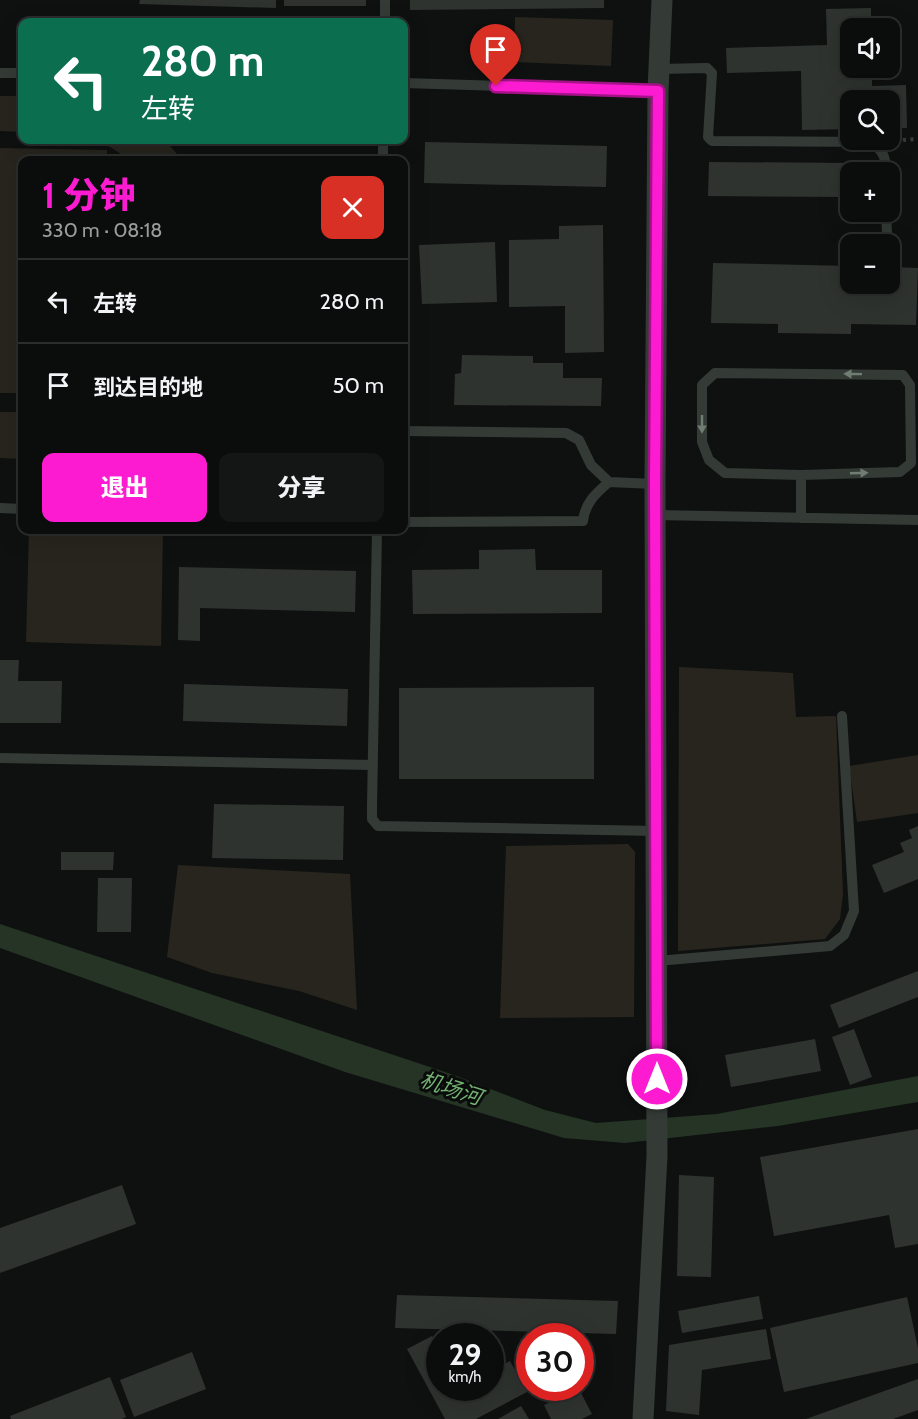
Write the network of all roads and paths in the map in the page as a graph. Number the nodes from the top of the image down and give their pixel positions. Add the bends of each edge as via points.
1 (385, 0) edge
2 (662, 0) edge
3 (385, 18) edge
4 (659, 69) junction
5 (0, 73) edge
6 (18, 73) edge
7 (408, 84) edge
8 (658, 91) junction
9 (918, 139) edge
10 (840, 142) edge
11 (900, 142) edge
12 (886, 222) edge
13 (886, 234) dead end
14 (408, 431) edge
15 (801, 475) junction
16 (609, 482) junction
17 (655, 484) junction
18 (0, 508) edge
19 (18, 508) edge
20 (655, 515) junction
21 (801, 518) junction
22 (918, 520) edge
23 (408, 522) edge
24 (377, 534) edge
25 (842, 716) dead end
26 (0, 759) edge
27 (373, 765) junction
28 (656, 831) junction
29 (657, 961) junction
30 (644, 1419) edge

1 - 3 lane
2 - 4 street
4 - 8 street
4 - 10 lane via 707,68 712,73 708,137 711,141
5 - 6 lane
7 - 8 lane
8 - 17 street
9 - 11 path
12 - 13 lane
14 - 16 lane via 566,433 579,440 591,465
15 -> 15 lane via 900,472 911,464 910,385 903,375 715,373 702,385 702,442 709,460 725,473
15 - 21 lane
16 - 17 lane
16 - 23 lane via 592,497 583,521
17 - 20 street
18 - 19 lane
20 - 21 lane
20 - 28 street
21 - 22 lane
24 - 27 lane
25 - 29 lane via 854,911 844,935 830,946
26 - 27 lane
27 - 28 lane via 372,819 378,825
28 - 29 street
29 - 30 street via 657,1156

